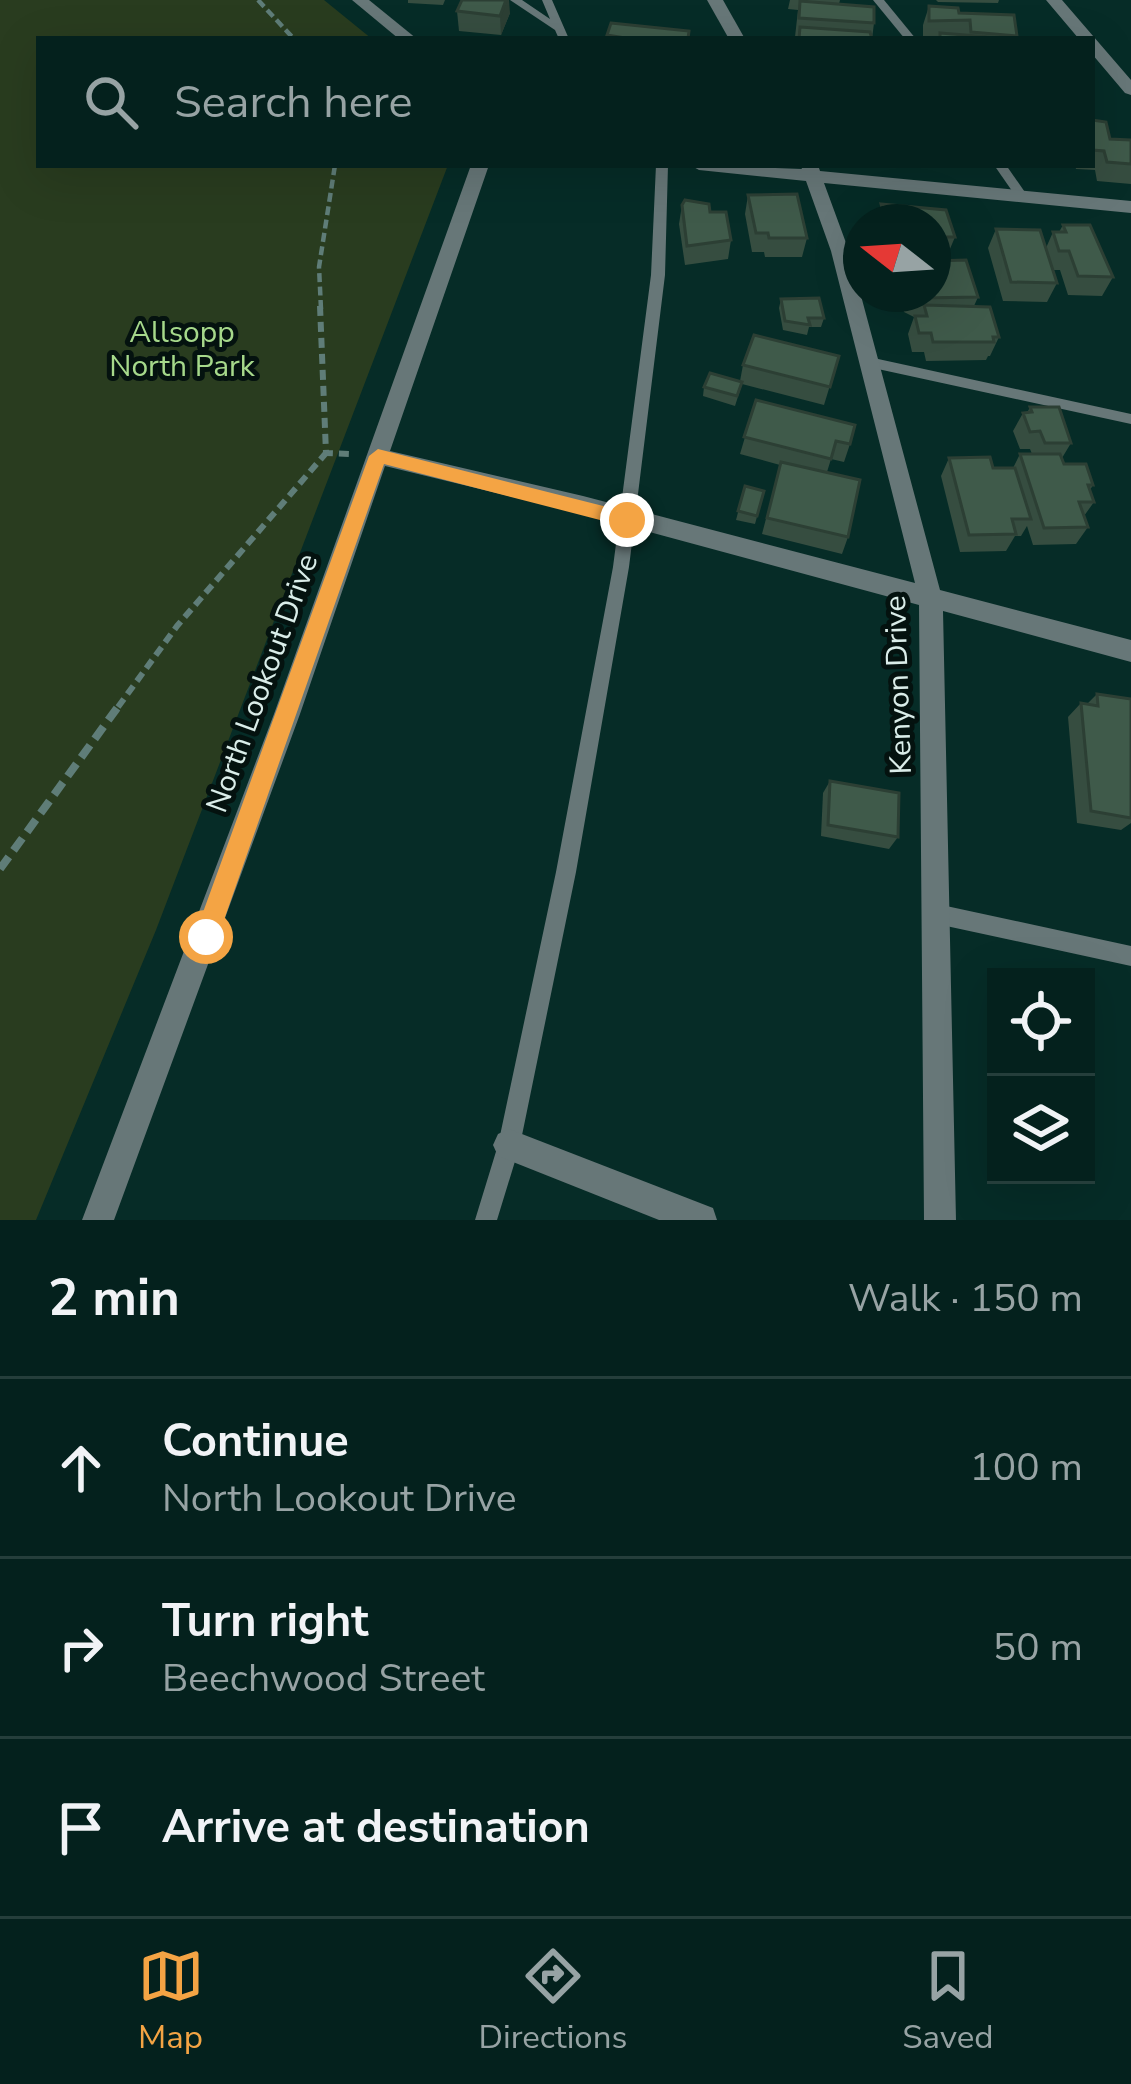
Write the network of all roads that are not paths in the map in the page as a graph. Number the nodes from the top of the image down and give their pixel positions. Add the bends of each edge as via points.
1 (360, 0) edge
2 (515, 0) edge
3 (547, 0) edge
4 (715, 0) edge
5 (878, 0) edge
6 (1054, 0) edge
7 (555, 27) junction
8 (406, 36) edge
9 (562, 36) edge
10 (735, 36) edge
11 (908, 36) edge
12 (1085, 36) edge
13 (1095, 48) edge
14 (1131, 89) edge
15 (479, 168) edge
16 (662, 168) edge
17 (748, 168) edge
18 (1002, 168) edge
19 (813, 172) edge
20 (1023, 198) junction
21 (1131, 207) edge
22 (869, 362) junction
23 (1131, 419) edge
24 (378, 456) junction
25 (627, 520) junction
26 (931, 600) junction
27 (1131, 651) edge
28 (937, 914) junction
29 (1131, 956) edge
30 (509, 1145) junction
31 (98, 1220) edge
32 (486, 1220) edge
33 (701, 1220) edge
34 (940, 1220) edge

1 - 8 street
2 - 7 lane
3 - 7 lane
4 - 10 street
5 - 11 lane
6 - 12 street
7 - 9 lane
13 - 14 street
15 - 24 street, North Lookout Drive
16 - 25 lane via 658,275
17 - 19 street
18 - 20 lane
19 - 20 street
19 - 22 street, Kenyon Drive
20 - 21 street
22 - 23 lane
22 - 26 street, Kenyon Drive
24 - 25 street
24 - 31 street, North Lookout Drive
25 - 26 street
25 - 30 lane
26 - 27 street
26 - 28 street, Kenyon Drive
28 - 29 lane
28 - 34 street, Kenyon Drive
30 - 32 lane
30 - 33 street

